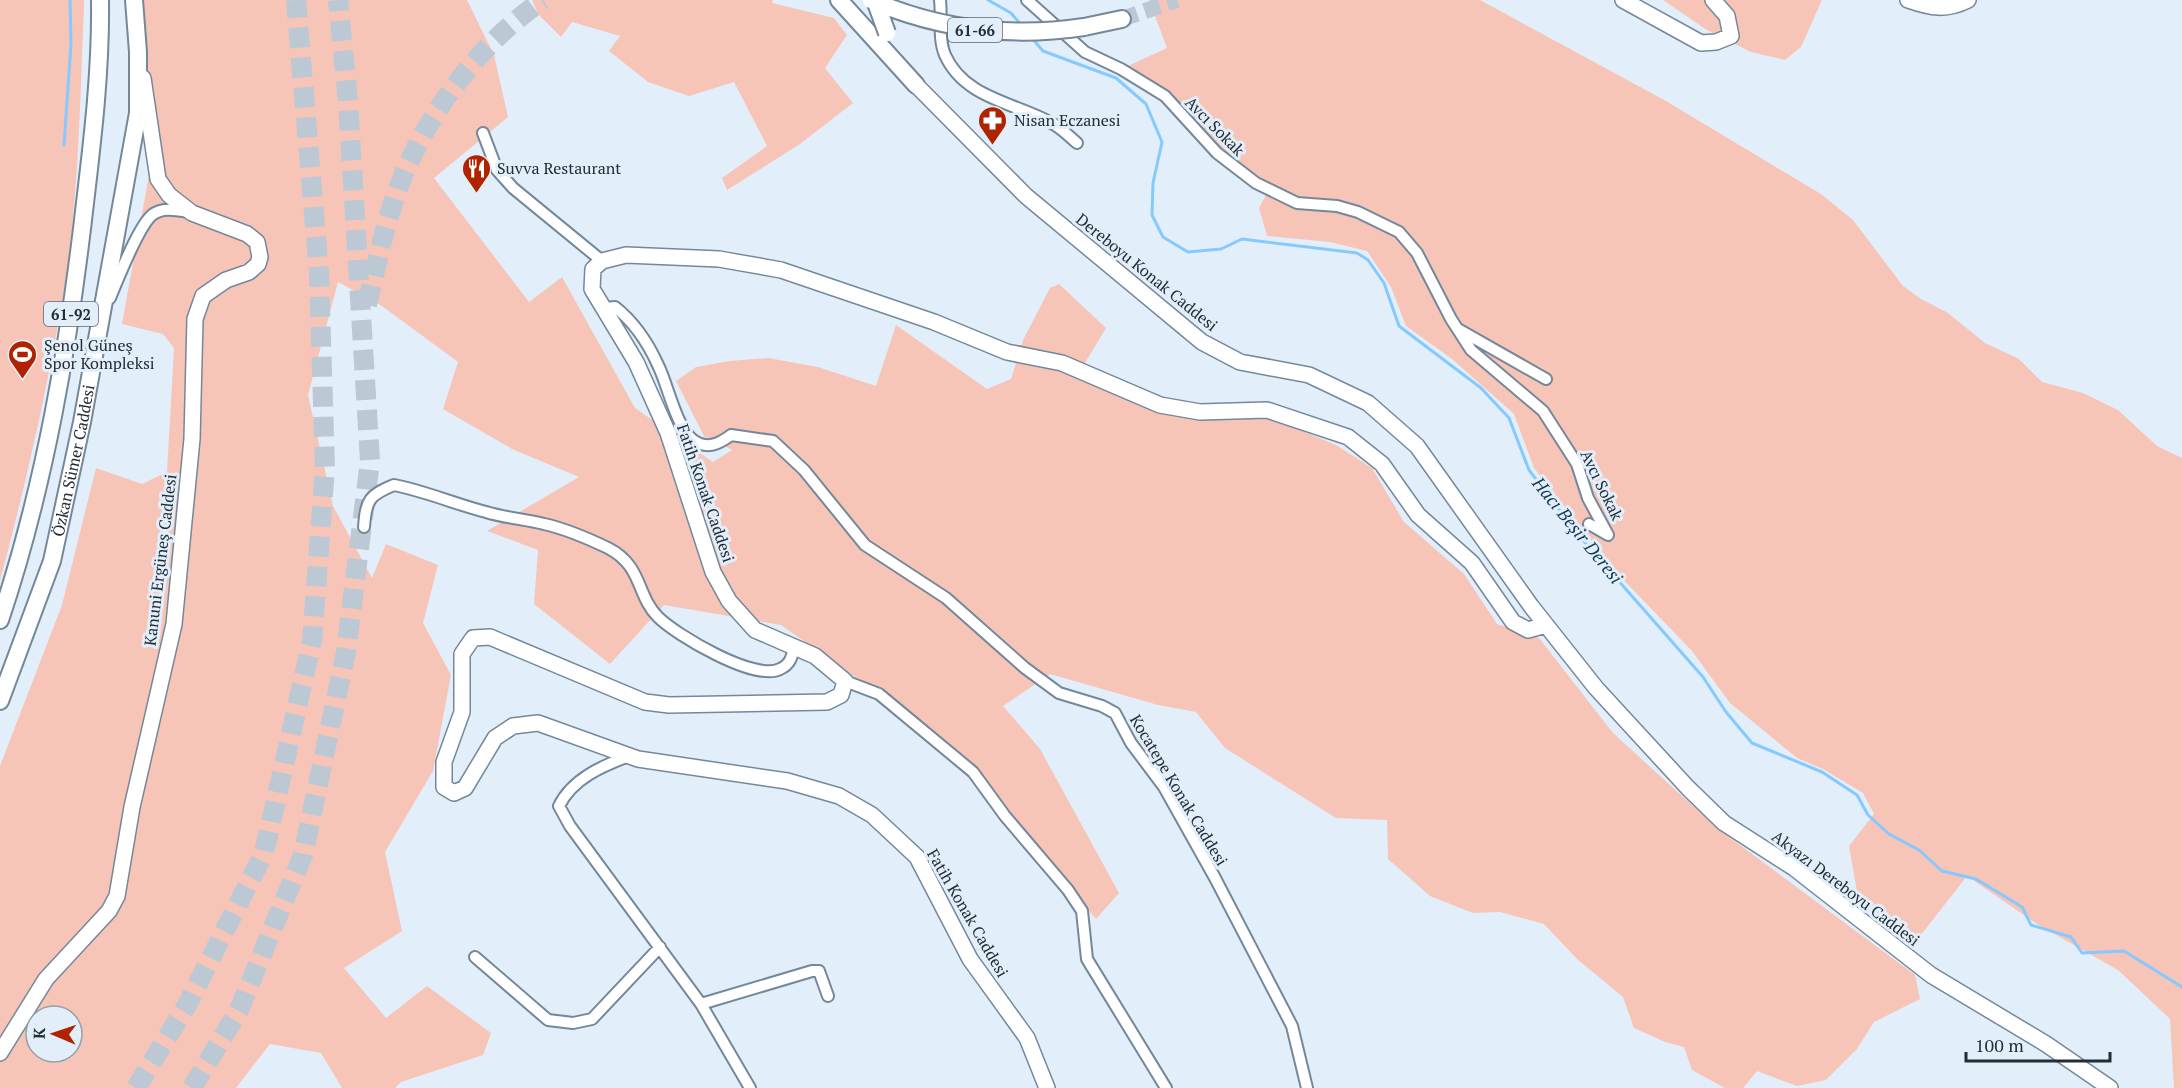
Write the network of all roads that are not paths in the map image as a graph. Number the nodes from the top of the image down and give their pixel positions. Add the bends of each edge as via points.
1 (99, 0) edge
2 (134, 0) edge
3 (839, 0) edge
4 (873, 0) edge
5 (940, 0) edge
6 (1027, 0) edge
7 (1623, 0) edge
8 (1713, 0) edge
9 (1908, 0) edge
10 (1968, 0) edge
11 (1122, 19) tunnel mouth
12 (138, 52) junction
13 (916, 84) junction
14 (483, 133) dead end
15 (1077, 143) dead end
16 (192, 213) junction
17 (602, 261) junction
18 (605, 308) junction
19 (98, 323) junction
20 (1456, 327) junction
21 (1546, 379) dead end
22 (1589, 524) dead end
23 (364, 527) dead end
24 (0, 620) edge
25 (1546, 625) junction
26 (794, 647) junction
27 (845, 681) junction
28 (0, 701) edge
29 (629, 756) junction
30 (660, 947) junction
31 (475, 957) dead end
32 (828, 996) dead end
33 (701, 1004) junction
34 (0, 1053) edge
35 (750, 1088) edge
36 (1047, 1088) edge
37 (1166, 1088) edge
38 (1307, 1088) edge
39 (2110, 1088) edge

1 - 24 main road, Özkan Sümer Caddesi / 61-92 via 95,114 75,289 53,416 22,555
2 - 12 main road, Özkan Sümer Caddesi / 61-92
3 - 13 main road
4 - 11 main road, 61-66, bridge via 931,22 987,32 1084,27
4 - 13 main road, bridge
5 - 15 street via 945,55 956,71 974,88 1056,126
6 - 20 street, Avcı Sokak via 1084,52 1166,96 1217,153 1256,183 1297,203 1358,212 1398,232 1417,253
7 - 8 main road via 1701,43 1731,36 1727,16
9 - 10 main road via 1931,8 1948,8
12 - 16 main road, Kanuni Ergüneş Caddesi via 158,180 169,195
12 - 19 main road, Özkan Sümer Caddesi / 61-92 via 138,112
13 - 25 main road, Dereboyu Konak Caddesi via 1026,196 1202,342 1240,362 1310,375 1368,403 1417,446
14 - 17 street via 497,170 513,188
16 - 19 street via 169,209 153,214 144,224
16 - 34 main road, Kanuni Ergüneş Caddesi via 247,234 257,242 260,257 249,272 226,280 203,296 195,319 192,440 174,624 132,807 117,897 110,912 46,979
17 - 18 main road, Fatih Konak Caddesi via 593,269 592,289
17 - 25 main road via 626,255 708,258 781,270 934,322 1007,352 1062,363 1160,405 1200,412 1267,410 1348,437 1382,464 1418,515 1472,563 1513,622 1528,630
18 - 26 main road, Fatih Konak Caddesi via 636,362 668,433 713,572 729,601 755,630
18 - 38 street, Kocatepe Konak Caddesi via 615,307 642,336 659,366 682,425 693,440 707,446 731,435 773,441 804,470 865,545 946,598 1059,693 1115,714 1169,797 1287,1016
19 - 28 main road, Özkan Sümer Caddesi / 61-92 via 82,422 52,561
20 - 21 street
20 - 22 street, Avcı Sokak via 1472,350 1543,411 1577,464 1588,498 1608,535
23 - 26 street via 371,496 394,485 486,513 577,533 612,550 635,570 656,615 679,635 745,667 764,671 779,670 791,661
25 - 39 main road, Akyazı Dereboyu Caddesi via 1596,688 1724,823 1794,868 1931,975 2046,1044
26 - 27 main road, Fatih Konak Caddesi via 815,656
27 - 29 main road, Fatih Konak Caddesi via 841,695 827,702 669,705 645,702 490,637 473,638 462,654 462,712 444,762 444,787 454,793 465,788 495,738 513,726 538,723
27 - 37 street via 879,694 972,772 1068,890 1082,911 1087,959
29 - 30 street via 603,766 566,791 559,806
29 - 36 main road, Fatih Konak Caddesi via 805,785 839,796 872,815 917,857 970,959 1027,1038
30 - 31 street via 592,1018 573,1023 549,1020
30 - 33 street
32 - 33 street via 819,971 812,970
33 - 35 street

